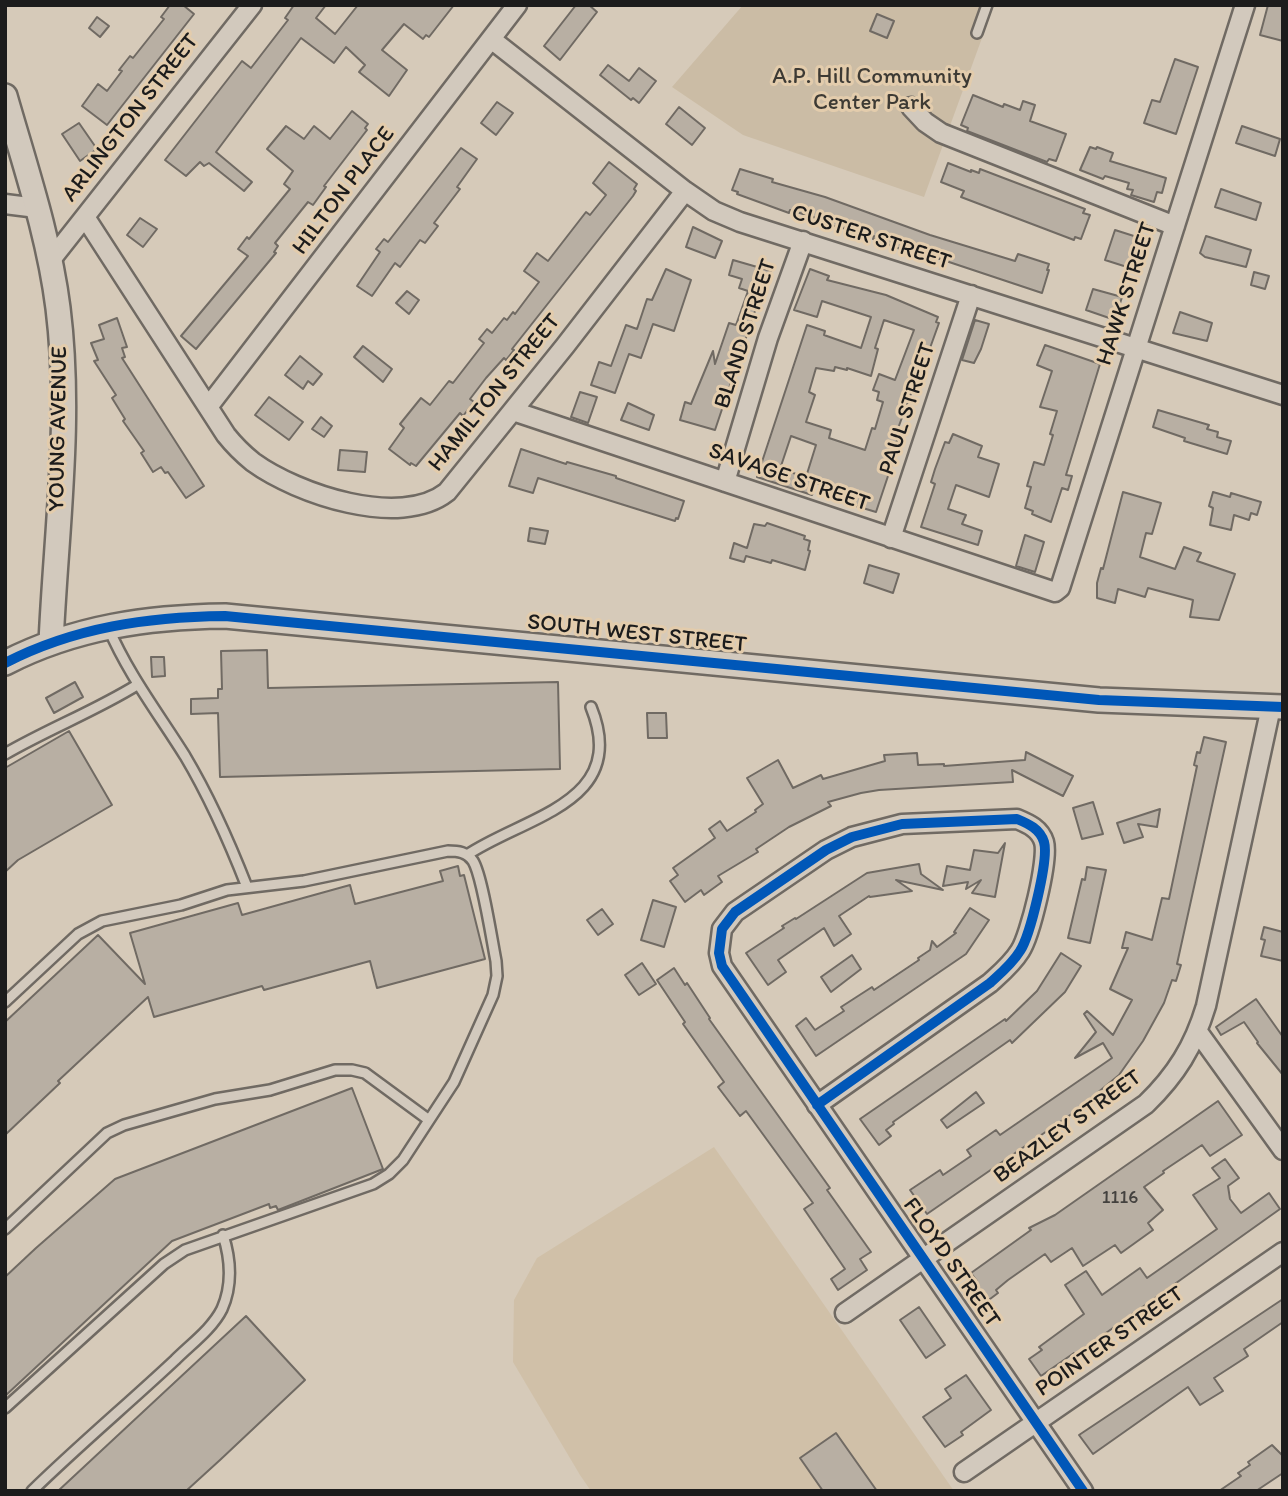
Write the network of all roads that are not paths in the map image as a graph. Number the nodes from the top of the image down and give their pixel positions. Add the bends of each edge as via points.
1 (252, 5) edge
2 (517, 5) edge
3 (987, 5) edge
4 (1245, 5) edge
5 (976, 33) dead end
6 (491, 39) junction
7 (5, 96) edge
8 (911, 107) dead end
9 (685, 191) junction
10 (5, 204) edge
11 (37, 208) junction
12 (85, 217) junction
13 (1175, 226) junction
14 (803, 241) junction
15 (50, 261) junction
16 (971, 295) junction
17 (1134, 348) junction
18 (1283, 395) edge
19 (208, 407) junction
20 (513, 411) junction
21 (725, 482) junction
22 (891, 538) junction
23 (1050, 591) joint
24 (108, 626) junction
25 (51, 643) junction
26 (5, 663) edge
27 (137, 685) junction
28 (591, 707) dead end
29 (1277, 707) edge
30 (5, 754) edge
31 (467, 855) junction
32 (247, 887) junction
33 (5, 1002) edge
34 (1198, 1032) junction
35 (817, 1105) junction
36 (429, 1120) junction
37 (1283, 1150) edge
38 (5, 1229) edge
39 (223, 1236) junction
40 (1283, 1252) edge
41 (922, 1259) junction
42 (845, 1313) dead end
43 (5, 1408) edge
44 (1036, 1423) junction
45 (964, 1472) dead end
46 (32, 1491) edge
47 (1083, 1491) edge

1 - 12 street, ARLINGTON STREET
2 - 6 street, HILTON PLACE
3 - 5 lane
4 - 13 street, HAWK STREET
6 - 9 street, CUSTER STREET
6 - 19 street, HILTON PLACE
7 - 11 street, YOUNG AVENUE
8 - 13 street via 941,133
9 - 14 street, CUSTER STREET via 714,211
9 - 20 street, HAMILTON STREET
10 - 11 street, ARLINGTON STREET
11 - 15 street, YOUNG AVENUE
12 - 15 street, ARLINGTON STREET
12 - 19 street, HAMILTON STREET
13 - 17 street, HAWK STREET
14 - 16 street, CUSTER STREET
14 - 21 street, BLAND STREET
15 - 25 street, YOUNG AVENUE via 64,380
16 - 17 street, CUSTER STREET
16 - 22 street, PAUL STREET
17 - 18 street, CUSTER STREET
17 - 23 street, HAWK STREET via 1060,588
19 - 20 street, HAMILTON STREET via 242,453 278,478 387,509 436,501
20 - 21 street, SAVAGE STREET
21 - 22 street, SAVAGE STREET
22 - 23 street, SAVAGE STREET
24 - 25 street, SOUTH WEST STREET
24 - 27 lane
24 - 29 street, SOUTH WEST STREET via 225,616 1099,700
25 - 26 street, SOUTH WEST STREET
27 - 30 lane
27 - 32 lane via 207,794
28 - 31 lane via 600,739 595,769 586,787 553,812
29 - 34 street, BEAZLEY STREET
31 - 32 lane via 448,851 304,881
31 - 36 lane via 477,870 497,976 494,995 459,1073
32 - 33 lane via 88,927
34 - 37 street
34 - 41 street, BEAZLEY STREET via 1178,1069 1146,1104
35 - 35 street, FLOYD STREET via 722,966 722,929 735,912 852,837 902,824 1017,819 1030,824 1043,839 1046,858 1027,936 1006,970
35 - 41 street, FLOYD STREET
36 - 38 lane via 375,1079 352,1070 335,1070 270,1090 215,1099 107,1133
36 - 39 lane via 403,1160 373,1184
39 - 43 lane via 163,1264
39 - 46 lane via 229,1253 228,1293 214,1322
40 - 44 street, POINTER STREET
41 - 42 street, BEAZLEY STREET
41 - 44 street, FLOYD STREET
44 - 45 street, POINTER STREET
44 - 47 street, FLOYD STREET

